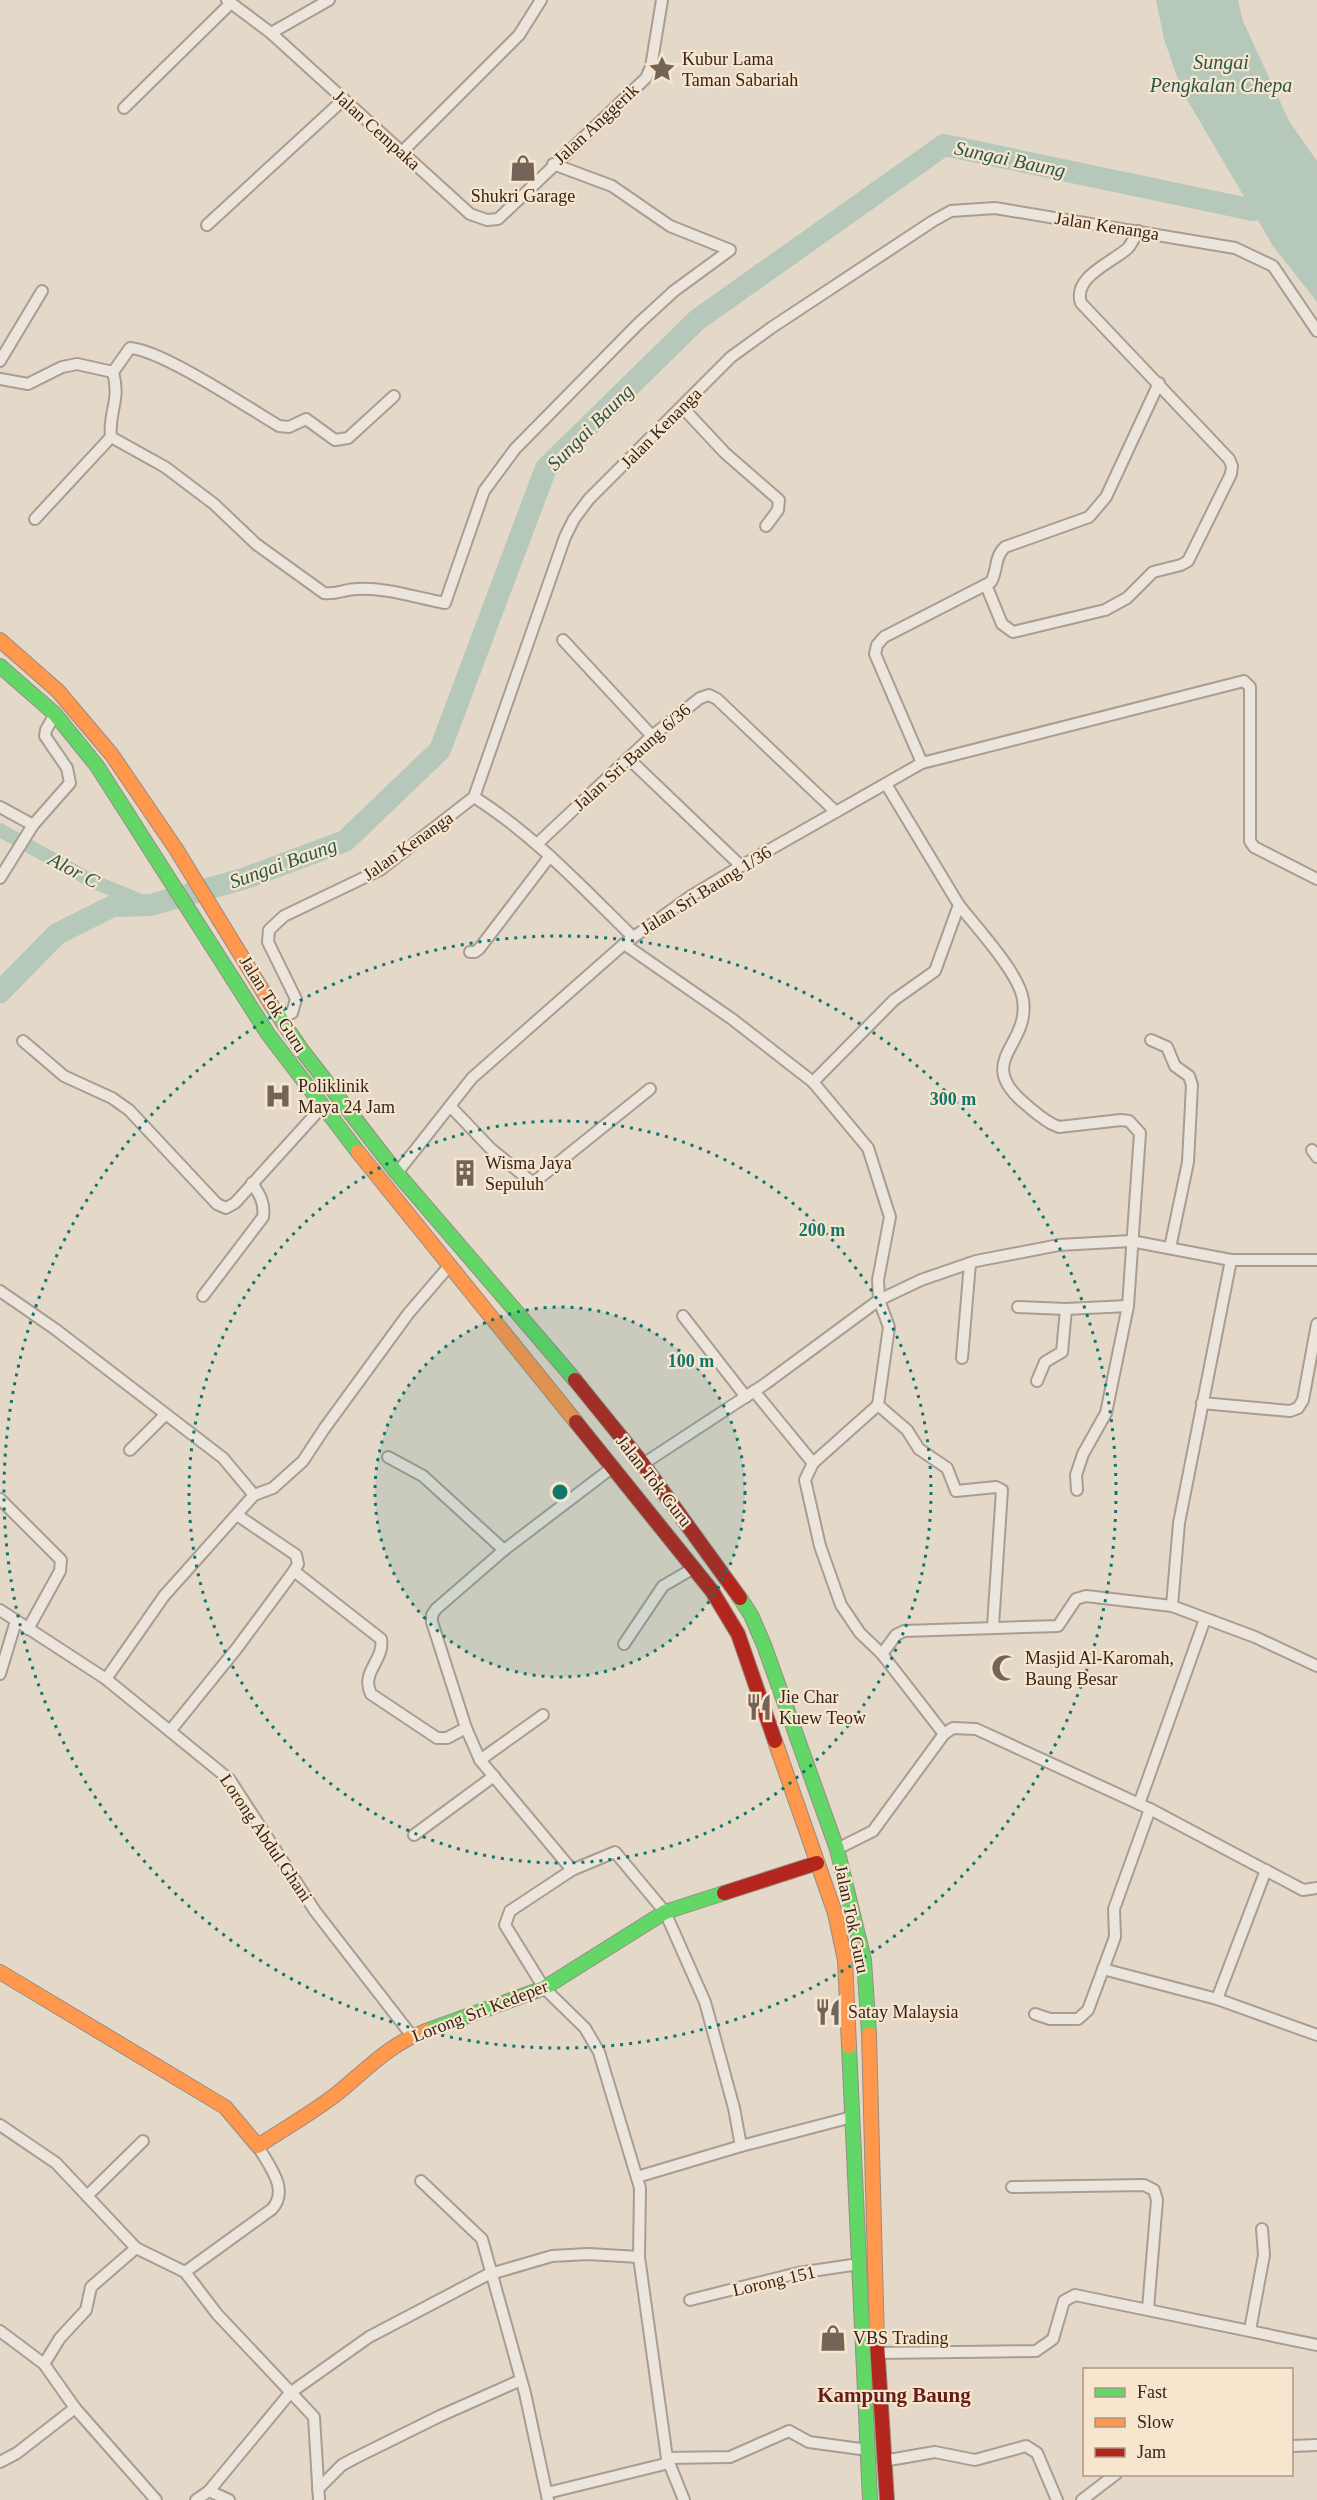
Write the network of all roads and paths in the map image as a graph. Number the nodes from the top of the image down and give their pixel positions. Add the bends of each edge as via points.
1 (329, 0) edge
2 (541, 0) edge
3 (662, 0) edge
4 (229, 2) edge
5 (271, 33) junction
6 (343, 100) junction
7 (124, 108) dead end
8 (400, 153) junction
9 (553, 164) junction
10 (487, 220) joint
11 (207, 225) dead end
12 (1138, 231) junction
13 (42, 291) dead end
14 (1317, 331) edge
15 (0, 361) edge
16 (113, 372) junction
17 (0, 379) edge
18 (1159, 383) junction
19 (394, 396) dead end
20 (683, 408) junction
21 (111, 437) junction
22 (35, 519) dead end
23 (766, 526) dead end
24 (986, 585) junction
25 (0, 639) edge
26 (562, 640) dead end
27 (0, 666) edge
28 (55, 714) junction
29 (652, 736) junction
30 (628, 758) junction
31 (922, 763) junction
32 (886, 784) junction
33 (474, 798) junction
34 (0, 807) edge
35 (836, 812) junction
36 (31, 828) junction
37 (537, 844) junction
38 (550, 856) junction
39 (741, 866) junction
40 (0, 877) edge
41 (1317, 879) edge
42 (959, 905) junction
43 (628, 940) junction
44 (470, 952) dead end
45 (280, 1018) junction
46 (1150, 1040) dead end
47 (23, 1041) dead end
48 (813, 1082) junction
49 (650, 1089) dead end
50 (450, 1106) junction
51 (322, 1107) junction
52 (397, 1173) junction
53 (252, 1183) junction
54 (1131, 1241) junction
55 (1170, 1248) junction
56 (1231, 1260) junction
57 (1317, 1260) edge
58 (970, 1263) junction
59 (450, 1265) junction
60 (0, 1291) edge
61 (203, 1296) dead end
62 (879, 1300) junction
63 (1128, 1306) junction
64 (1018, 1307) dead end
65 (1066, 1309) junction
66 (683, 1316) dead end
67 (1317, 1324) edge
68 (962, 1358) dead end
69 (1313, 1364) edge
70 (1037, 1381) dead end
71 (750, 1394) junction
72 (1202, 1403) junction
73 (878, 1405) junction
74 (165, 1415) junction
75 (608, 1424) junction
76 (590, 1438) junction
77 (130, 1450) dead end
78 (388, 1458) dead end
79 (813, 1463) junction
80 (643, 1464) junction
81 (614, 1467) junction
82 (1077, 1490) dead end
83 (254, 1495) junction
84 (0, 1499) edge
85 (237, 1515) junction
86 (504, 1550) junction
87 (694, 1568) junction
88 (294, 1571) junction
89 (1172, 1606) junction
90 (0, 1610) edge
91 (1205, 1619) junction
92 (16, 1621) junction
93 (993, 1626) junction
94 (28, 1629) junction
95 (624, 1644) dead end
96 (882, 1654) junction
97 (1317, 1666) edge
98 (0, 1674) edge
99 (106, 1679) junction
100 (543, 1715) dead end
101 (466, 1728) junction
102 (170, 1731) junction
103 (944, 1734) junction
104 (480, 1760) junction
105 (494, 1776) junction
106 (1139, 1804) junction
107 (1150, 1809) junction
108 (414, 1835) dead end
109 (837, 1849) junction
110 (817, 1863) junction
111 (572, 1870) junction
112 (1266, 1870) junction
113 (1317, 1888) edge
114 (665, 1912) junction
115 (1103, 1969) junction
116 (0, 1972) edge
117 (544, 1988) junction
118 (1217, 1998) junction
119 (1035, 2014) dead end
120 (1317, 2035) edge
121 (412, 2036) junction
122 (852, 2117) junction
123 (0, 2125) edge
124 (143, 2141) dead end
125 (258, 2146) junction
126 (741, 2146) junction
127 (637, 2177) junction
128 (421, 2181) dead end
129 (1011, 2187) dead end
130 (87, 2196) junction
131 (1262, 2229) dead end
132 (136, 2248) junction
133 (639, 2257) junction
134 (859, 2264) junction
135 (185, 2272) junction
136 (492, 2274) junction
137 (690, 2300) dead end
138 (1148, 2309) junction
139 (1250, 2330) junction
140 (0, 2331) edge
141 (1317, 2345) edge
142 (878, 2353) junction
143 (44, 2364) junction
144 (521, 2380) junction
145 (290, 2393) junction
146 (75, 2408) junction
147 (1317, 2445) edge
148 (1293, 2446) edge
149 (868, 2450) junction
150 (668, 2461) junction
151 (883, 2461) junction
152 (0, 2462) edge
153 (1115, 2476) edge
154 (209, 2491) junction
155 (319, 2495) edge
156 (547, 2497) edge
157 (156, 2500) edge
158 (196, 2500) edge
159 (229, 2500) edge
160 (684, 2500) edge
161 (870, 2500) edge
162 (888, 2500) edge
163 (1057, 2500) edge
164 (1082, 2500) edge

1 - 5 street
2 - 8 street via 519,35
3 - 9 street, Jalan Anggerik via 646,78
4 - 5 street, Jalan Cempaka
4 - 7 street
5 - 6 street, Jalan Cempaka
6 - 8 street, Jalan Cempaka
6 - 11 street
8 - 10 street, Jalan Cempaka via 470,214
9 - 10 street, Jalan Anggerik via 498,219
9 - 21 street via 612,186 670,226 730,250 637,325 514,449 484,491 445,603 363,589 324,593 256,544 214,504 165,467
12 - 14 street, Jalan Kenanga via 1235,248 1262,259 1277,272
12 - 18 street via 1127,248 1084,282 1079,298
12 - 20 street, Jalan Kenanga via 995,208 951,211 754,340 731,357
13 - 15 street
16 - 17 street via 77,364 28,384
16 - 19 street via 125,351 138,348 279,426 289,427 306,419 339,441 348,438
16 - 21 street via 118,390
18 - 24 street via 1101,506 1089,517 1005,547 998,556 993,578
18 - 24 street via 1232,466 1188,561 1153,572 1127,598 1105,610 1017,632 1005,628
20 - 23 street via 725,453 779,500 778,510
20 - 33 street, Jalan Kenanga via 574,519 518,664
21 - 22 street
24 - 31 street via 884,637 877,645 875,654
25 - 45 main road, Jalan Tok Guru via 58,691 132,782
26 - 29 street
27 - 28 main road, Jalan Tok Guru
28 - 36 street via 45,736 67,768 70,783
28 - 51 main road, Jalan Tok Guru via 97,766 268,1035
29 - 30 street, Jalan Sri Baung 6/36
29 - 35 street, Jalan Sri Baung 6/36 via 700,698 713,696
30 - 37 street, Jalan Sri Baung 6/36
30 - 39 street
31 - 32 street, Jalan Sri Baung 1/36
31 - 41 street, Jalan Sri Baung 1/36 via 1244,681 1250,687 1250,841 1254,847
32 - 35 street, Jalan Sri Baung 1/36
32 - 42 street
33 - 37 street
33 - 45 street, Jalan Kenanga via 380,870 273,924 267,934 268,942 296,999 292,1013
34 - 36 street
35 - 39 street, Jalan Sri Baung 1/36
36 - 40 street
37 - 38 street
38 - 43 street
38 - 44 street via 477,951
39 - 43 street, Jalan Sri Baung 1/36
42 - 48 street via 935,971 894,1000
42 - 54 street via 1017,981 1023,998 1021,1030 1003,1065 1007,1088 1059,1127 1121,1120 1129,1121 1140,1133
43 - 48 street
43 - 50 street, Jalan Sri Baung 1/36 via 472,1078
45 - 52 main road, Jalan Tok Guru
46 - 55 street via 1167,1047 1175,1066 1189,1076 1192,1085 1188,1162
47 - 53 street via 64,1076 129,1110 217,1204 226,1208 235,1203
48 - 62 street via 868,1148 890,1217 878,1280
49 - 50 street via 532,1183 491,1149
50 - 52 street, Jalan Sri Baung 1/36
51 - 53 street
51 - 59 main road, Jalan Tok Guru
52 - 75 main road, Jalan Tok Guru via 545,1343
53 - 61 street via 265,1207 263,1217
54 - 55 street
54 - 58 street via 1059,1245
54 - 63 street
55 - 56 street
56 - 57 street
56 - 72 street
58 - 62 street
58 - 68 street
59 - 76 main road, Jalan Tok Guru
59 - 83 street via 408,1314 303,1461 279,1484
60 - 74 street
62 - 71 street
62 - 73 street via 889,1329
63 - 65 street
63 - 82 street via 1106,1413 1083,1454 1076,1475
64 - 65 street
65 - 70 street via 1062,1352 1045,1362
66 - 71 street
67 - 69 street
69 - 72 street via 1303,1400 1295,1410
71 - 79 street
71 - 80 street
72 - 89 street via 1179,1522
73 - 79 street
73 - 93 street via 907,1430 919,1449 947,1468 956,1491 996,1487 1002,1490
74 - 77 street
74 - 83 street via 223,1458
75 - 76 main road
75 - 80 main road, Jalan Tok Guru
76 - 81 main road, Jalan Tok Guru
78 - 86 street via 423,1476
79 - 96 street via 805,1480 820,1546 841,1605 860,1633
80 - 109 main road, Jalan Tok Guru via 751,1615
81 - 86 street
81 - 87 main road, Jalan Tok Guru
83 - 85 street
84 - 94 street via 61,1560 60,1571
85 - 88 street via 296,1555 298,1564
85 - 99 street via 164,1596
86 - 101 street via 432,1615
87 - 95 street via 663,1586
87 - 110 main road, Jalan Tok Guru via 738,1634
88 - 101 street via 381,1639 382,1646 366,1685 371,1694 437,1738 447,1738
88 - 102 street
89 - 91 street
89 - 93 street via 1086,1596 1076,1599 1058,1626
90 - 92 street, Lorong Abdul Ghani
91 - 97 street
91 - 106 street
92 - 94 street, Lorong Abdul Ghani
92 - 98 street
93 - 96 street via 899,1632
94 - 99 street, Lorong Abdul Ghani
96 - 103 street
99 - 102 street, Lorong Abdul Ghani
100 - 104 street
101 - 104 street
102 - 121 street, Lorong Abdul Ghani via 230,1780 315,1911
103 - 106 street via 953,1728 974,1728
103 - 109 street via 873,1831
104 - 105 street
105 - 108 street
105 - 111 street
106 - 107 street
107 - 112 street
107 - 115 street via 1114,1909 1115,1937
109 - 142 main road, Jalan Tok Guru via 864,1960 871,2068
110 - 114 main road, Lorong Sri Kedeper
110 - 122 main road, Jalan Tok Guru via 835,1913 845,1960
111 - 114 street via 615,1852
111 - 117 street via 510,1911 505,1920
112 - 113 street via 1303,1890
112 - 118 street
114 - 117 main road, Lorong Sri Kedeper
114 - 126 street via 705,2002
115 - 118 street
115 - 119 street via 1082,2017 1050,2019
116 - 125 main road via 225,2108
117 - 121 main road, Lorong Sri Kedeper
117 - 127 street via 594,2042
118 - 120 street
121 - 125 main road, Lorong Sri Kedeper via 375,2060 338,2093
122 - 126 street
122 - 134 main road, Jalan Tok Guru
123 - 130 street via 56,2163
124 - 130 street
125 - 135 street via 279,2188 279,2201
126 - 127 street
127 - 133 street
128 - 136 street via 479,2233
129 - 138 street via 1144,2185 1154,2190 1157,2200
130 - 132 street
131 - 139 street via 1264,2255
132 - 135 street
132 - 143 street via 91,2286 86,2310 60,2338
133 - 136 street via 552,2256
133 - 150 street
134 - 137 street, Lorong 151
134 - 149 main road, Jalan Tok Guru
135 - 145 street via 217,2314
136 - 144 street
136 - 145 street via 369,2337
138 - 139 street
138 - 142 street via 1075,2295 1064,2301 1053,2339 1036,2351
139 - 141 street
140 - 143 street
142 - 151 main road, Jalan Tok Guru
143 - 146 street
144 - 155 street via 342,2465
144 - 156 street
145 - 154 street
145 - 155 street via 315,2420
146 - 152 street
146 - 157 street
147 - 148 street
149 - 150 street via 809,2442 789,2431 730,2457
149 - 161 main road, Jalan Tok Guru
150 - 156 street
150 - 160 street
151 - 162 main road, Jalan Tok Guru
151 - 163 street via 935,2452 975,2460 1030,2446 1037,2453
153 - 164 street
154 - 158 street
154 - 159 street

